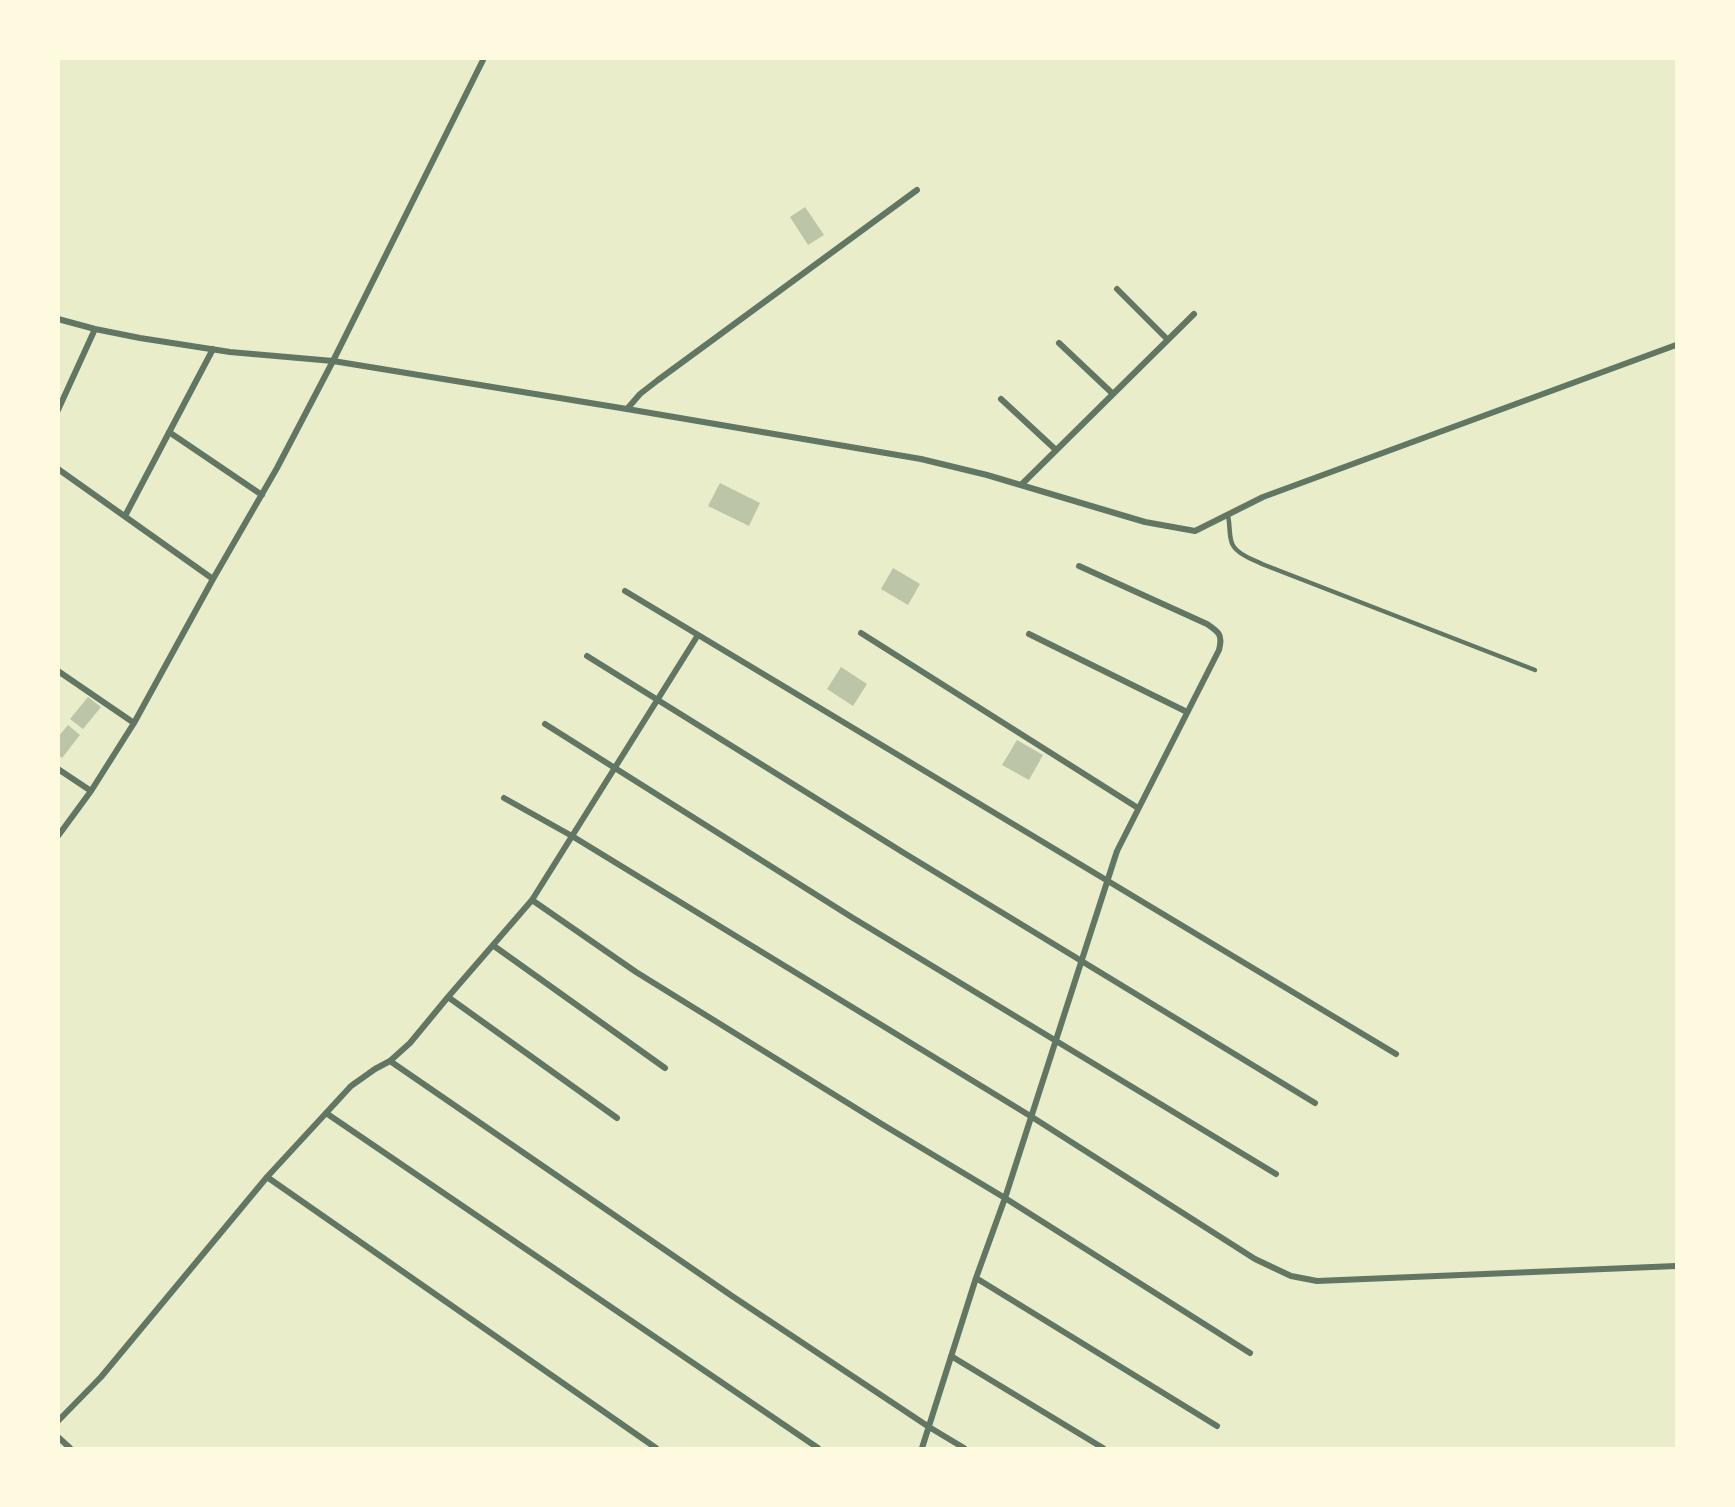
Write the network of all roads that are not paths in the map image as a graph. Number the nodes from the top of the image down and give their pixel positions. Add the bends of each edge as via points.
1 (484, 58) edge
2 (917, 190) dead end
3 (1117, 289) dead end
4 (1194, 314) dead end
5 (58, 319) edge
6 (95, 329) junction
7 (1168, 340) junction
8 (1059, 344) dead end
9 (1677, 345) edge
10 (213, 349) junction
11 (333, 361) junction
12 (1113, 394) junction
13 (1001, 399) dead end
14 (627, 409) junction
15 (58, 410) edge
16 (169, 432) junction
17 (1056, 450) junction
18 (58, 470) edge
19 (1021, 485) junction
20 (262, 495) junction
21 (125, 516) junction
22 (1228, 516) junction
23 (1078, 566) dead end
24 (213, 579) junction
25 (625, 591) dead end
26 (861, 633) dead end
27 (698, 634) junction
28 (1029, 634) dead end
29 (587, 656) dead end
30 (1535, 670) dead end
31 (58, 671) edge
32 (657, 701) junction
33 (1187, 712) junction
34 (134, 723) junction
35 (544, 724) dead end
36 (615, 768) junction
37 (58, 769) edge
38 (91, 791) junction
39 (504, 798) dead end
40 (1138, 808) junction
41 (58, 836) edge
42 (572, 836) junction
43 (1107, 880) junction
44 (532, 900) junction
45 (494, 946) junction
46 (1081, 960) junction
47 (448, 997) junction
48 (1057, 1040) junction
49 (1396, 1054) dead end
50 (390, 1061) junction
51 (665, 1068) dead end
52 (1315, 1103) dead end
53 (326, 1113) junction
54 (1032, 1117) junction
55 (617, 1119) dead end
56 (1275, 1174) dead end
57 (267, 1177) junction
58 (1005, 1198) junction
59 (1677, 1266) edge
60 (976, 1278) junction
61 (1250, 1353) dead end
62 (951, 1356) junction
63 (58, 1421) edge
64 (1217, 1426) dead end
65 (929, 1427) junction
66 (58, 1437) edge
67 (70, 1449) edge
68 (656, 1449) edge
69 (818, 1449) edge
70 (922, 1449) edge
71 (964, 1449) edge
72 (1103, 1449) edge

1 - 11 street
2 - 14 street via 658,380
3 - 7 street
4 - 7 street
5 - 6 street
6 - 10 street
6 - 15 street
7 - 12 street
8 - 12 street
9 - 22 street via 1263,497
10 - 11 street
10 - 16 street
11 - 14 street
11 - 20 street
12 - 17 street
13 - 17 street
14 - 19 street via 921,459
16 - 20 street
16 - 21 street
17 - 19 street
18 - 21 street
19 - 22 street via 1145,522 1195,531
20 - 24 street
21 - 24 street
22 - 30 lane via 1231,540 1240,553
23 - 33 street via 1218,632 1222,641 1219,650
24 - 34 street
25 - 27 street
26 - 40 street
27 - 32 street
27 - 43 street
28 - 33 street
29 - 32 street
31 - 34 street
32 - 36 street
32 - 46 street
33 - 40 street
34 - 38 street
35 - 36 street
36 - 42 street
36 - 48 street via 853,918
37 - 38 street
38 - 41 street
39 - 42 street
40 - 43 street
42 - 44 street
42 - 54 street
43 - 46 street
43 - 49 street
44 - 45 street
44 - 58 street via 636,972
45 - 47 street
45 - 51 street
46 - 48 street
46 - 52 street
47 - 50 street
47 - 55 street
48 - 54 street
48 - 56 street
50 - 53 street via 351,1086
50 - 65 street
53 - 57 street
53 - 69 street
54 - 58 street
54 - 59 street via 1255,1259 1291,1276 1317,1281
57 - 63 street via 101,1377
57 - 68 street
58 - 60 street
58 - 61 street
60 - 62 street
60 - 64 street
62 - 65 street
62 - 72 street
65 - 70 street
65 - 71 street
66 - 67 street

